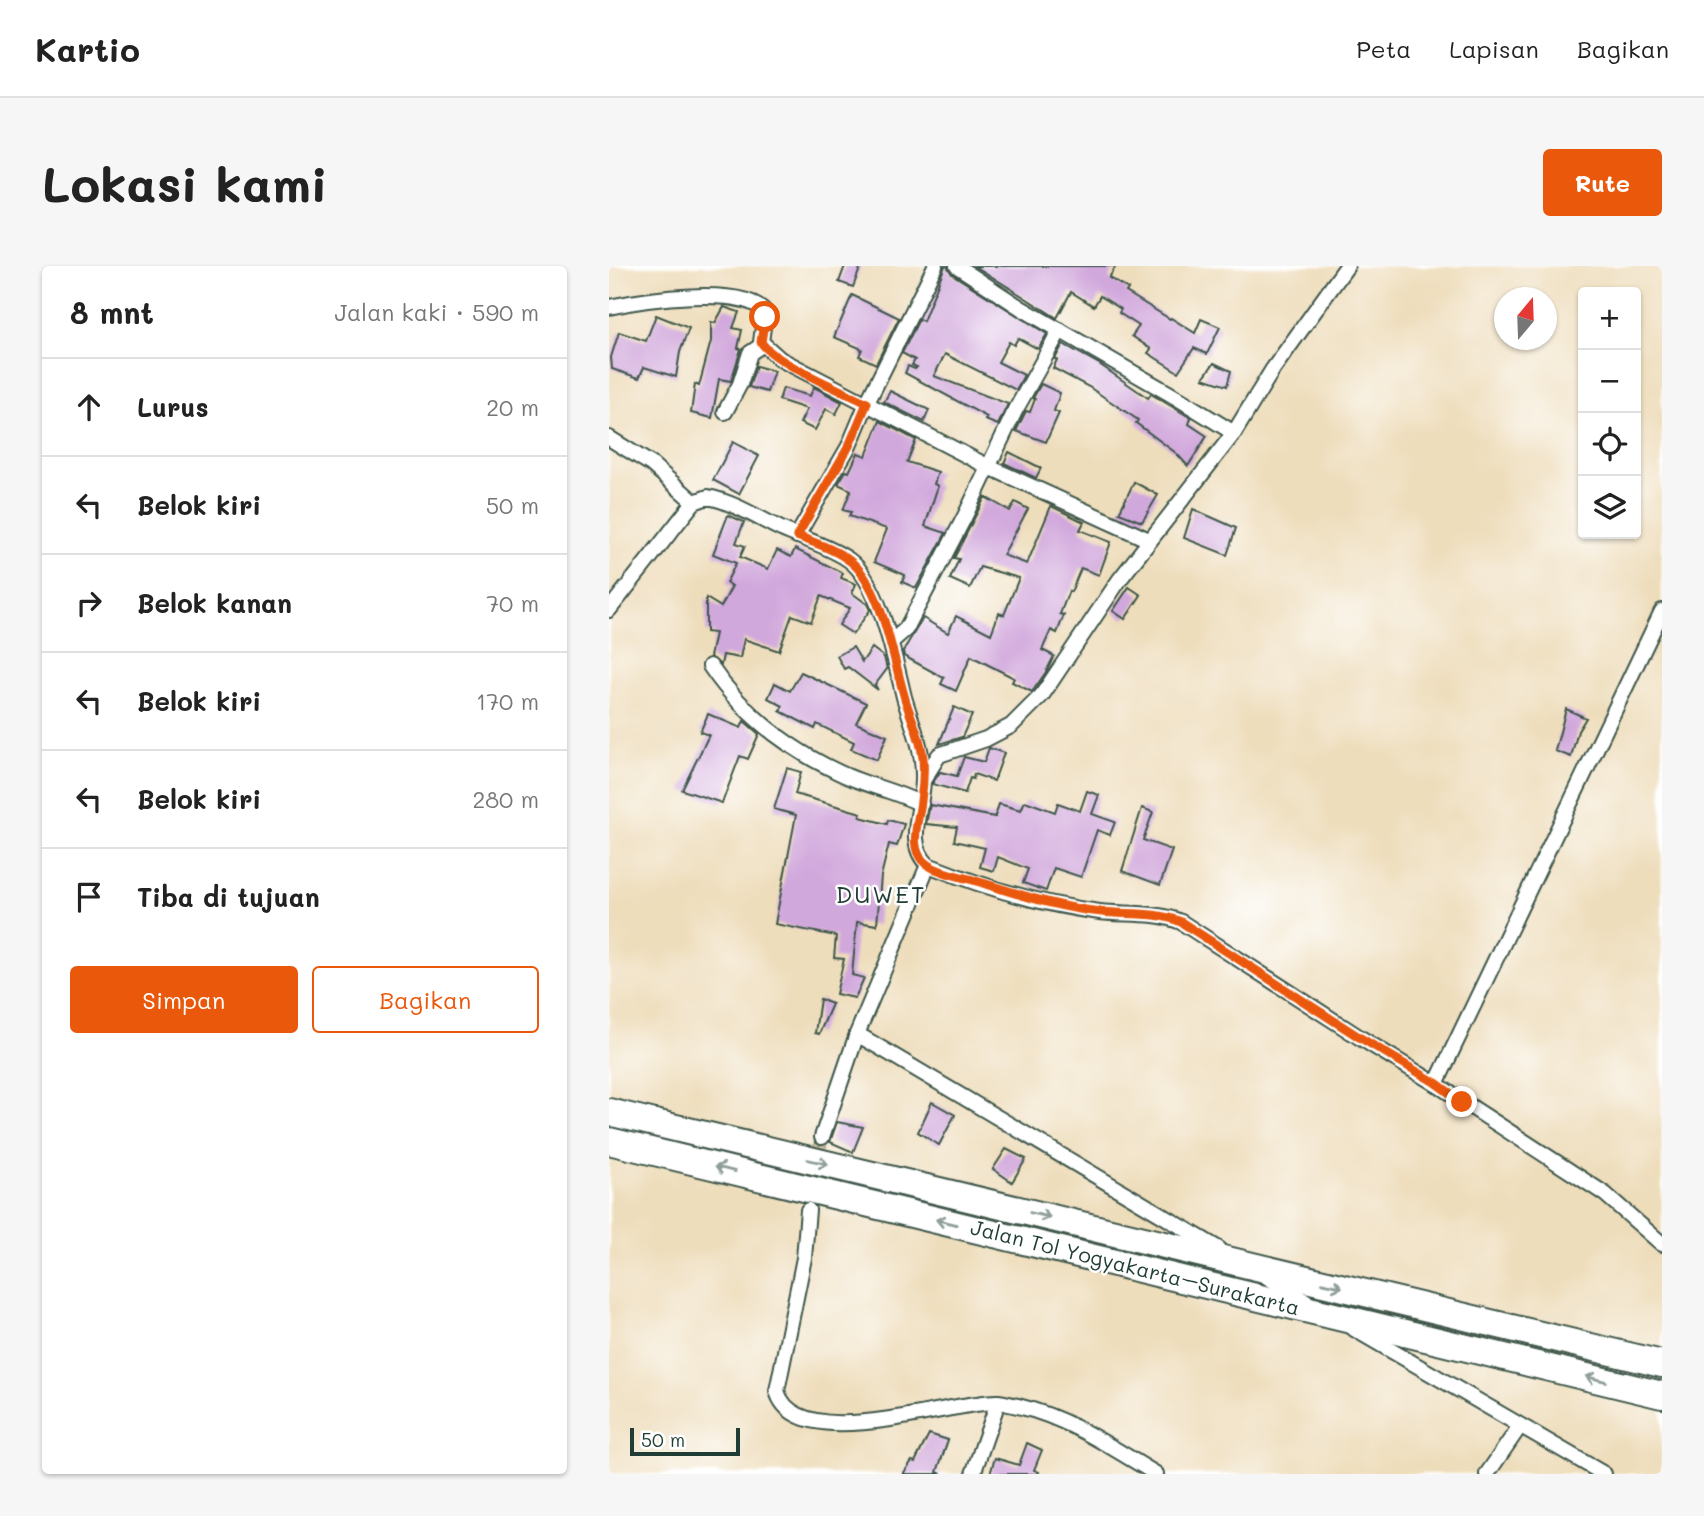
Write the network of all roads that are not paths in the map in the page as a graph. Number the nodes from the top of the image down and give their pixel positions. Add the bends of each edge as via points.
1 (935, 266) edge
2 (957, 266) edge
3 (1347, 266) edge
4 (609, 307) edge
5 (1060, 330) junction
6 (762, 345) junction
7 (867, 403) junction
8 (725, 412) dead end
9 (1234, 433) junction
10 (609, 438) edge
11 (989, 467) junction
12 (694, 502) junction
13 (797, 536) junction
14 (1149, 540) junction
15 (609, 610) edge
16 (1662, 611) edge
17 (891, 642) junction
18 (710, 666) dead end
19 (921, 746) junction
20 (939, 755) junction
21 (923, 780) junction
22 (921, 804) junction
23 (928, 865) junction
24 (857, 1034) junction
25 (1436, 1083) junction
26 (609, 1112) edge
27 (822, 1137) tunnel mouth
28 (609, 1141) edge
29 (808, 1210) tunnel mouth
30 (1660, 1236) edge
31 (1662, 1364) edge
32 (1662, 1395) edge
33 (997, 1402) junction
34 (1520, 1426) junction
35 (973, 1474) edge
36 (1156, 1474) edge
37 (1487, 1474) edge
38 (1604, 1474) edge

1 - 7 street
2 - 5 street
3 - 9 street via 1273,369
4 - 6 street via 707,294 738,299 765,312
5 - 9 street
5 - 11 street
6 - 7 street via 780,359
6 - 8 street via 750,353
7 - 11 street
7 - 13 street via 849,446
9 - 14 street
10 - 12 street via 651,464
11 - 14 street
11 - 17 street via 906,629
12 - 13 street via 715,498
12 - 15 street
13 - 17 street via 851,561 864,575
14 - 20 street via 1042,695 1011,726
16 - 25 street
17 - 19 street
18 - 22 street via 724,686 777,737 837,772
19 - 20 street
19 - 21 street
20 - 21 street
21 - 22 street
22 - 23 street via 916,848
23 - 24 street
23 - 25 street via 1040,900 1173,919
24 - 27 street
24 - 34 street
25 - 30 street via 1605,1194
26 -> 31 highway, Jalan Tol Yogyakarta–Surakarta
32 -> 28 highway, Jalan Tol Yogyakarta–Surakarta
29 - 33 street via 804,1258 777,1391 784,1406 818,1421 848,1425
33 - 35 street
33 - 36 street via 1060,1419
34 - 37 street
34 - 38 street

